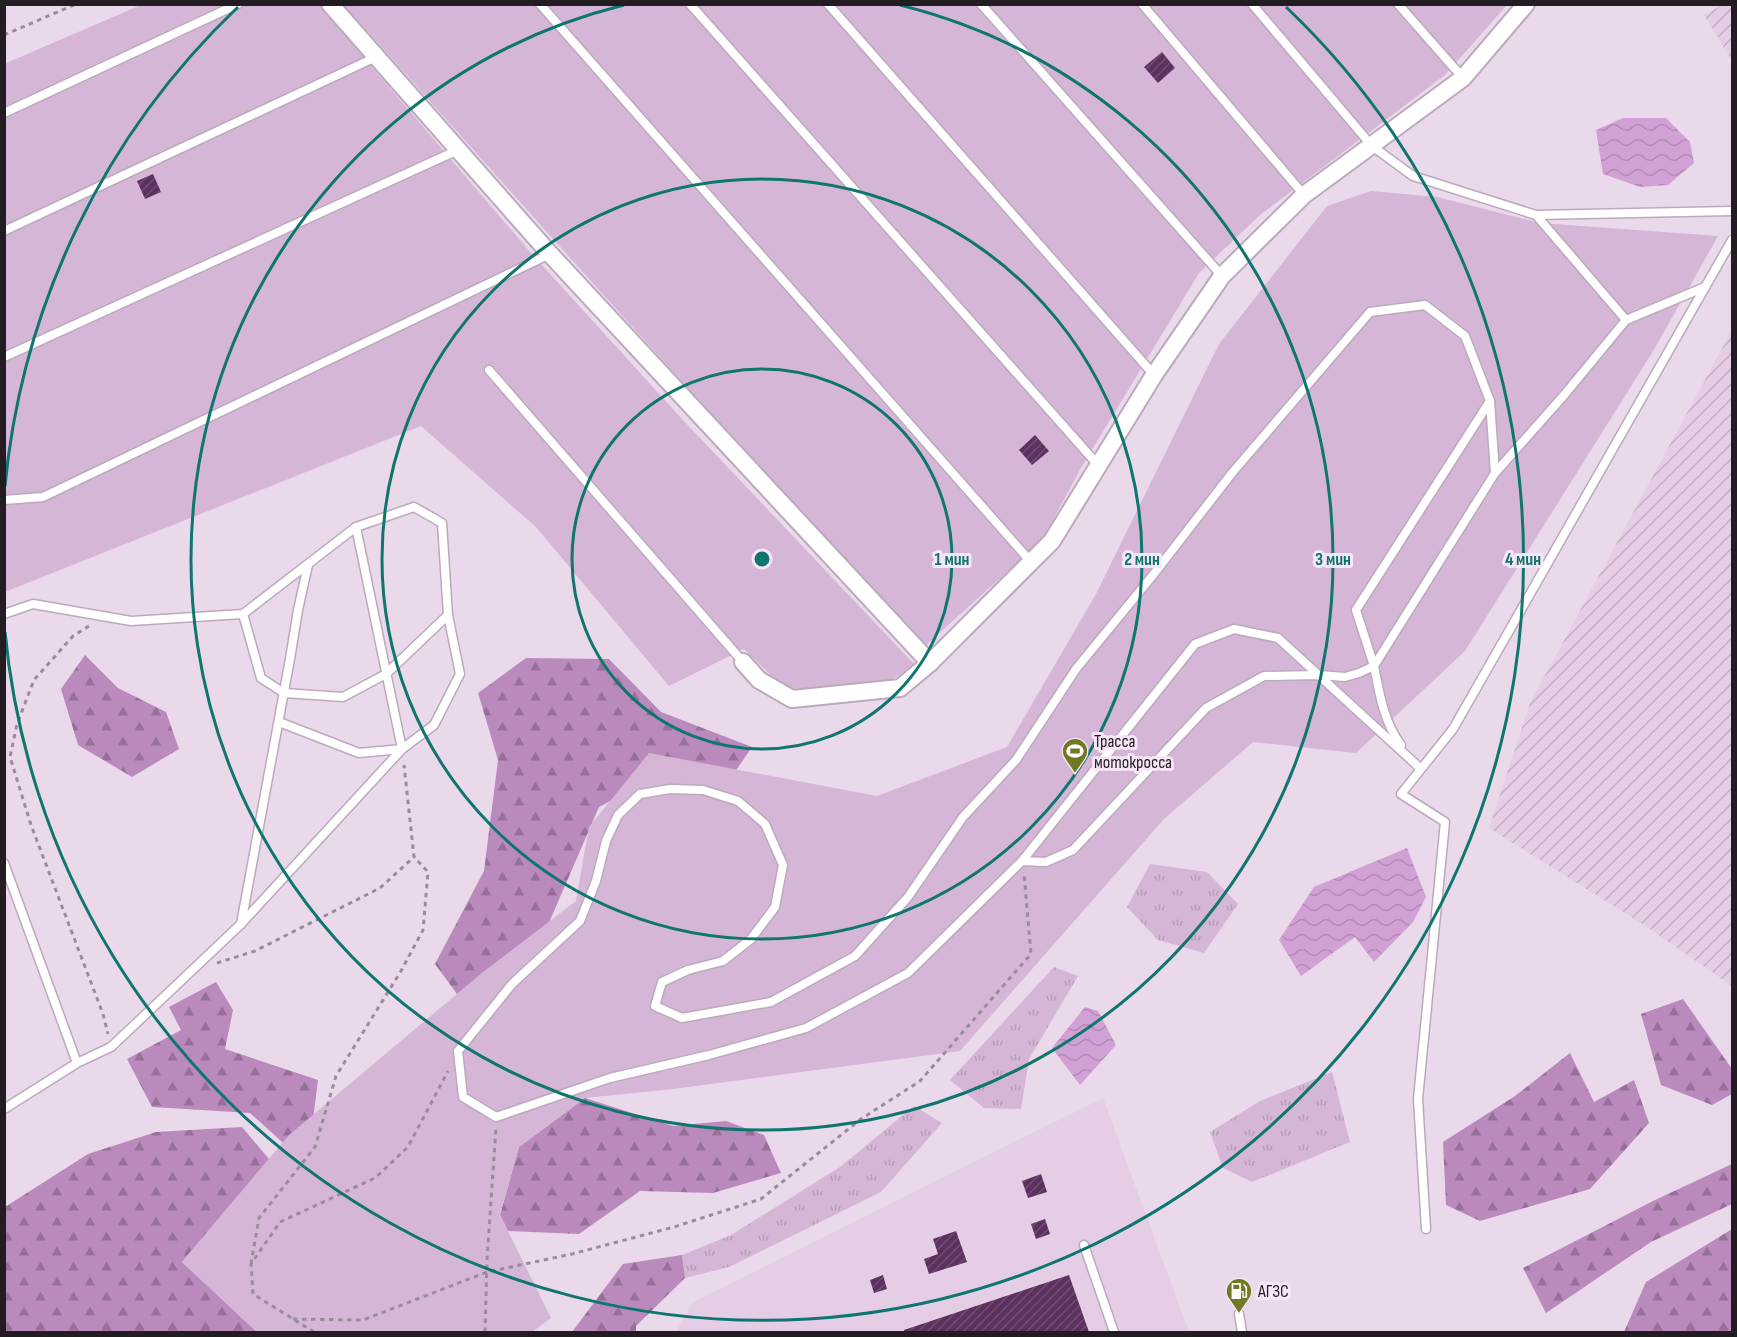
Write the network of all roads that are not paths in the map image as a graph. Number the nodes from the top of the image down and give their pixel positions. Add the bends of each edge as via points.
1 (238, 4) edge
2 (330, 4) edge
3 (540, 4) edge
4 (690, 4) edge
5 (828, 4) edge
6 (981, 4) edge
7 (1142, 4) edge
8 (1252, 4) edge
9 (1398, 4) edge
10 (1526, 4) edge
11 (376, 57) junction
12 (1462, 78) junction
13 (4, 113) edge
14 (1372, 146) junction
15 (458, 150) junction
16 (1304, 195) junction
17 (1732, 211) edge
18 (1536, 215) junction
19 (4, 231) edge
20 (1732, 240) edge
21 (550, 254) junction
22 (1222, 276) junction
23 (1705, 286) junction
24 (1626, 320) junction
25 (4, 357) edge
26 (489, 370) dead end
27 (1154, 375) junction
28 (1490, 400) junction
29 (1098, 465) junction
30 (1495, 473) junction
31 (4, 500) edge
32 (356, 527) junction
33 (1031, 562) junction
34 (308, 564) junction
35 (4, 614) edge
36 (243, 614) junction
37 (448, 615) junction
38 (742, 662) joint
39 (930, 663) junction
40 (1374, 666) junction
41 (386, 674) junction
42 (1318, 675) junction
43 (284, 693) junction
44 (279, 722) junction
45 (402, 749) junction
46 (1420, 768) junction
47 (1022, 861) junction
48 (4, 863) edge
49 (241, 924) junction
50 (77, 1063) junction
51 (4, 1109) edge
52 (1426, 1229) dead end
53 (1084, 1245) dead end
54 (1239, 1314) dead end
55 (1114, 1332) edge
56 (1242, 1332) edge

1 - 13 lane
2 - 11 street
3 - 33 lane
4 - 29 lane
5 - 27 lane
6 - 22 lane
7 - 16 lane
8 - 14 lane
9 - 12 lane
10 - 12 street
11 - 15 street
11 - 19 lane
12 - 14 street
14 - 16 street
14 - 18 lane via 1413,176
15 - 21 street
15 - 25 lane
16 - 22 street
17 - 18 lane
18 - 24 lane
20 - 23 lane
21 - 31 lane via 43,497
21 - 39 street
22 - 27 street
23 - 24 lane
23 - 46 lane via 1453,729
24 - 30 lane
26 - 38 lane
27 - 29 street
28 - 30 lane
28 - 40 lane via 1356,610
28 - 47 lane via 1465,336 1425,304 1370,312 1232,472 1076,669 1016,760 963,816 908,897 855,956 771,1002 682,1018 655,1006 663,982 688,970 723,961 751,939 775,907 783,865 765,824 738,801 703,790 670,789 640,794 618,815 580,921 512,984 458,1051 463,1096 496,1117 610,1078 806,1028 908,973
29 - 33 street via 1052,541
30 - 40 lane
32 - 34 lane
32 - 37 lane via 414,507 442,523
32 - 41 lane
33 - 39 street
34 - 36 lane
34 - 43 lane
35 - 36 lane via 33,604 131,621
36 - 43 lane via 261,678
37 - 41 lane
37 - 45 lane via 460,674 434,725
38 - 39 street via 759,680 792,699 900,688
40 - 42 lane via 1345,677
40 - 46 lane via 1392,734
41 - 43 lane via 343,697
41 - 45 lane
42 - 46 lane
42 - 47 lane via 1264,676 1206,708 1073,850 1046,862
42 - 47 lane via 1278,638 1234,629 1195,644
43 - 44 lane
44 - 45 lane via 359,753
44 - 49 lane
45 - 49 lane
46 - 52 lane via 1401,794 1445,822 1418,1099
48 - 50 lane
49 - 50 lane via 111,1047
50 - 51 lane
53 - 55 lane
54 - 56 lane

